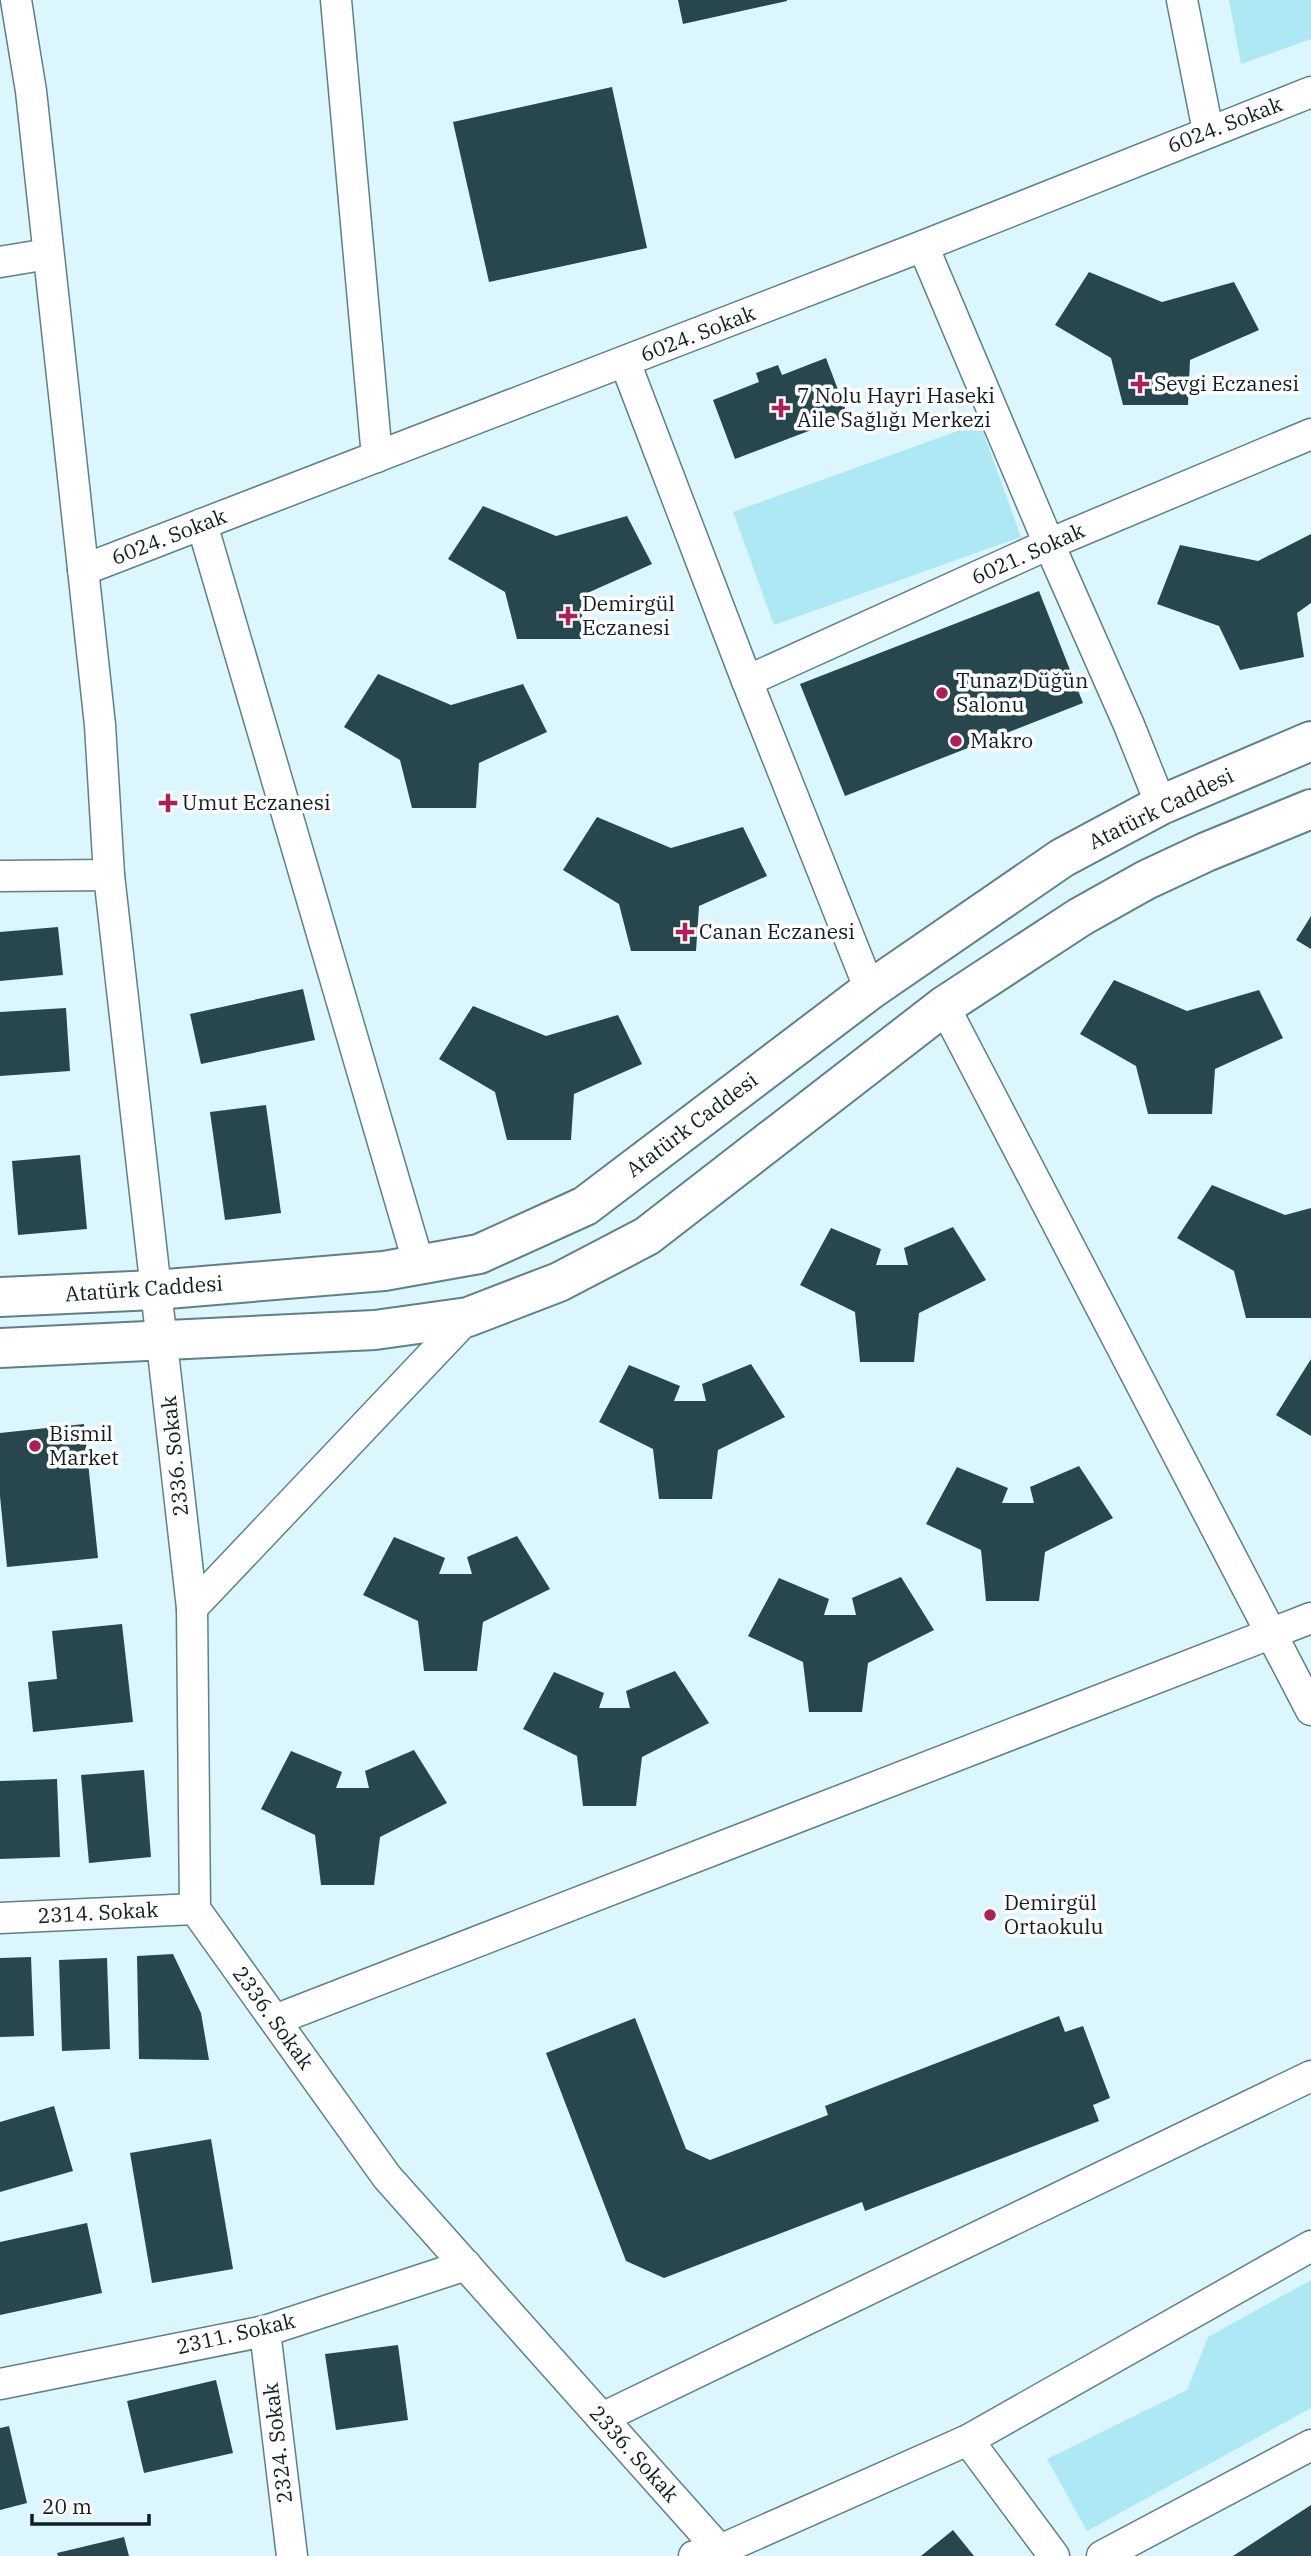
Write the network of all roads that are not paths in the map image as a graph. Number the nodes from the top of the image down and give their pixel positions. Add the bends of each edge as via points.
1 (16, 0) edge
2 (336, 0) edge
3 (1182, 0) edge
4 (1311, 92) edge
5 (1208, 131) junction
6 (923, 247) junction
7 (48, 254) junction
8 (0, 262) edge
9 (625, 362) junction
10 (1311, 434) edge
11 (377, 457) junction
12 (202, 524) junction
13 (1049, 544) junction
14 (83, 570) junction
15 (747, 681) junction
16 (1311, 741) edge
17 (1161, 805) junction
18 (1311, 809) edge
19 (109, 875) junction
20 (0, 876) edge
21 (870, 990) junction
22 (944, 1006) junction
23 (419, 1265) junction
24 (155, 1290) junction
25 (0, 1297) edge
26 (468, 1317) junction
27 (162, 1341) junction
28 (0, 1348) edge
29 (192, 1608) junction
30 (1311, 1618) edge
31 (1273, 1634) junction
32 (1311, 1710) edge
33 (195, 1909) junction
34 (0, 1918) edge
35 (275, 2020) junction
36 (1311, 2076) edge
37 (1311, 2246) edge
38 (466, 2265) junction
39 (265, 2331) junction
40 (0, 2384) edge
41 (602, 2417) junction
42 (968, 2440) junction
43 (1311, 2445) edge
44 (713, 2554) edge
45 (292, 2556) edge
46 (1054, 2556) edge
47 (1102, 2556) edge

1 - 7 street, 2336. Sokak via 31,91
2 - 11 street
3 - 5 street
4 - 5 street, 6024. Sokak
5 - 6 street, 6024. Sokak
6 - 9 street, 6024. Sokak
6 - 13 street
7 - 8 street
7 - 14 street, 2336. Sokak
9 - 11 street, 6024. Sokak
9 - 15 street
10 - 13 street, 6021. Sokak
11 - 12 street, 6024. Sokak
12 - 14 street, 6024. Sokak
12 - 23 street
13 - 15 street, 6021. Sokak
13 - 17 street
14 - 19 street, 2336. Sokak via 100,725
15 - 21 street
16 - 17 main road, Atatürk Caddesi
17 - 21 main road, Atatürk Caddesi via 1062,858
18 - 22 main road via 1146,880 1080,917
19 - 20 street
19 - 24 street, 2336. Sokak
21 - 23 main road, Atatürk Caddesi via 585,1206 480,1254
22 - 26 main road via 647,1236 559,1282
22 - 31 street
23 - 24 main road, Atatürk Caddesi
24 - 25 main road, Atatürk Caddesi
24 - 27 street, 2336. Sokak
26 - 27 main road via 376,1330
26 - 29 street
27 - 28 main road
27 - 29 street, 2336. Sokak
29 - 33 street, 2336. Sokak
30 - 31 street
31 - 32 street
31 - 35 street
33 - 34 street, 2314. Sokak
33 - 35 street, 2336. Sokak
35 - 38 street, 2336. Sokak via 387,2177
36 - 41 street
37 - 42 street
38 - 39 street, 2311. Sokak
38 - 41 street, 2336. Sokak
39 - 40 street, 2311. Sokak
39 - 45 street, 2324. Sokak
41 - 44 street, 2336. Sokak
42 - 44 street
42 - 46 street
43 - 47 street

